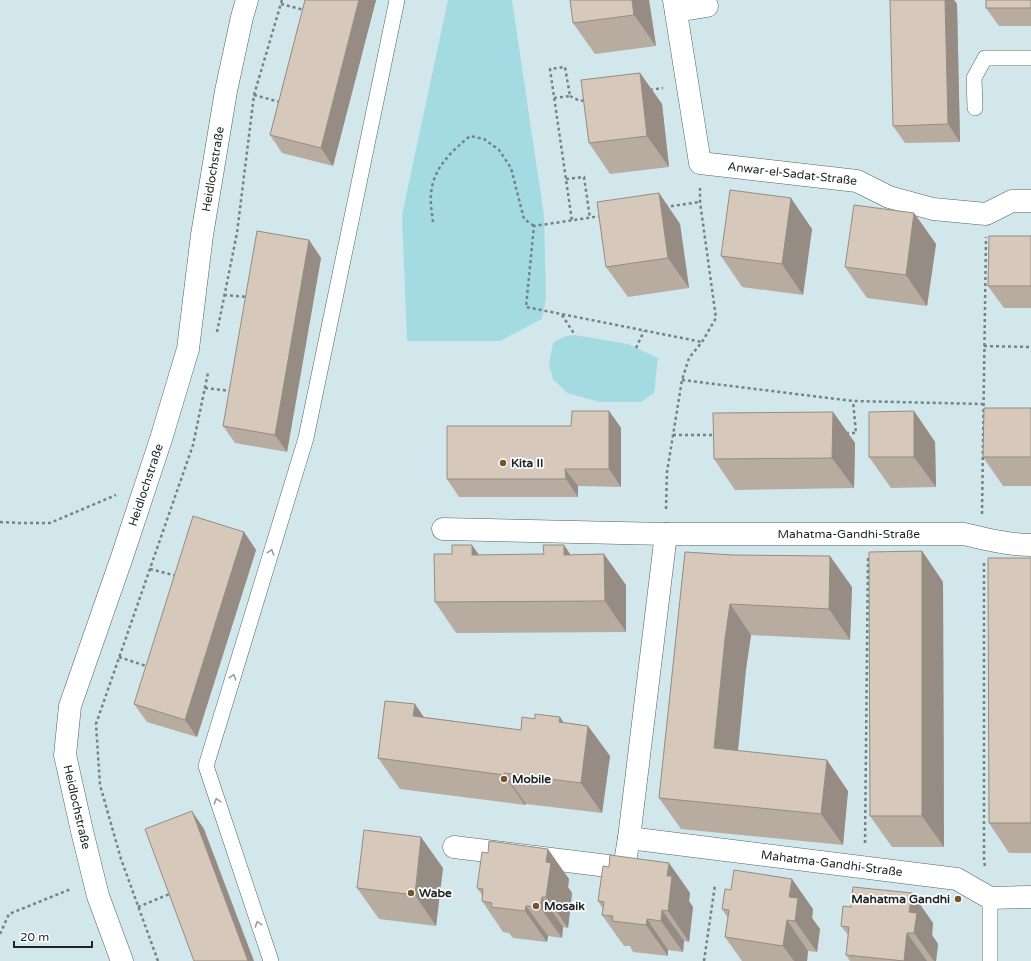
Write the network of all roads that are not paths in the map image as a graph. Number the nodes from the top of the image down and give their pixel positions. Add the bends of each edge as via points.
1 (247, 0) edge
2 (397, 0) edge
3 (675, 5) edge
4 (706, 6) dead end
5 (1031, 58) edge
6 (975, 108) dead end
7 (1031, 201) edge
8 (444, 529) dead end
9 (666, 534) junction
10 (1031, 545) edge
11 (629, 838) junction
12 (454, 847) dead end
13 (1031, 897) edge
14 (990, 898) junction
15 (122, 961) edge
16 (271, 961) edge
17 (990, 961) edge

1 - 15 street, Heidlochstraße via 226,91 202,235 188,349 141,499 70,706 66,755 98,896
16 -> 2 lane via 206,766 306,438
3 - 4 street, Anwar-el-Sadat-Straße
3 - 7 street, Anwar-el-Sadat-Straße via 700,163 857,181 890,197 933,209 986,214 1012,201
5 - 6 lane via 985,58 974,78
8 - 9 street, Mahatma-Gandhi-Straße
9 - 10 street, Mahatma-Gandhi-Straße via 964,534
9 - 11 street
11 - 12 street via 624,868
11 - 14 street, Mahatma-Gandhi-Straße via 957,879
13 - 14 street
14 - 17 lane

